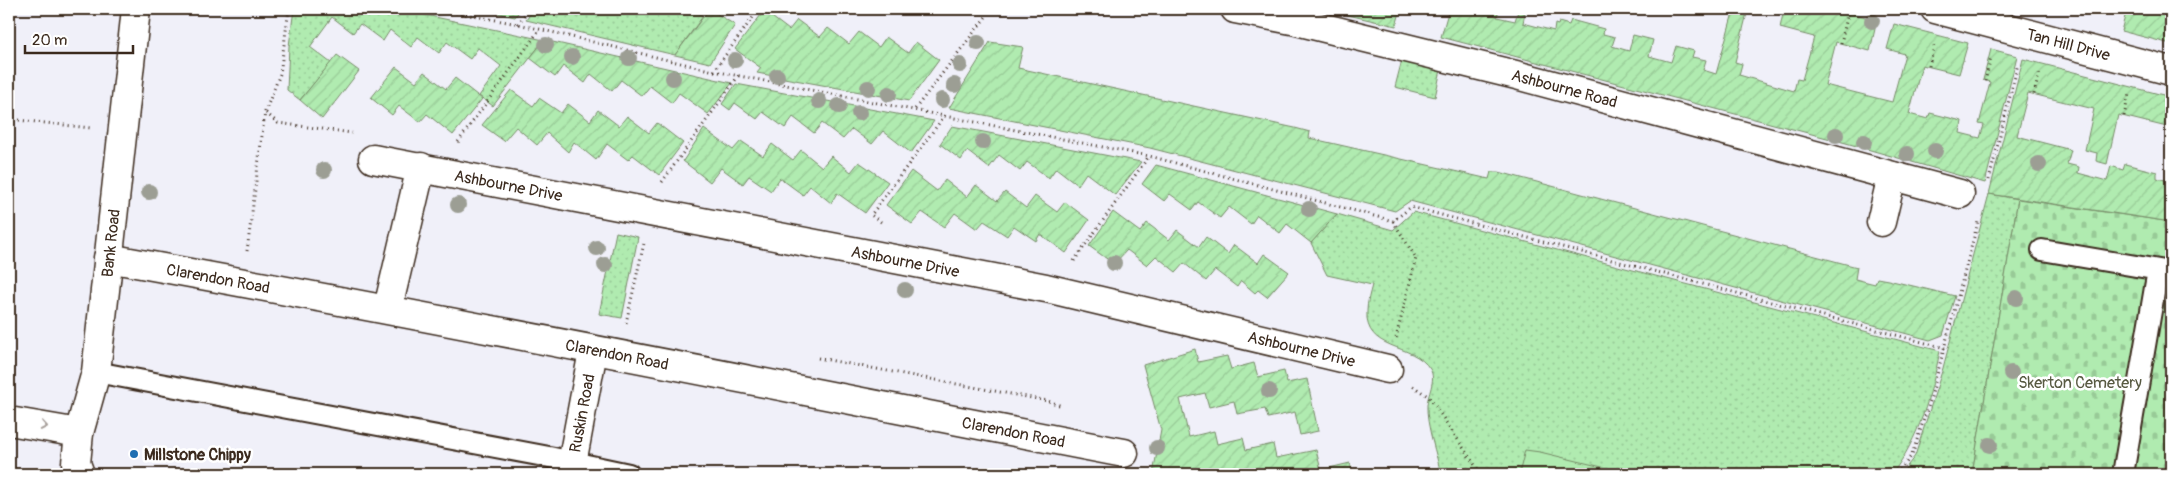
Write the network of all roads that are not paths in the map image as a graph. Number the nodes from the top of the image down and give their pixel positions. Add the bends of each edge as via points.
1 (136, 9) edge
2 (1236, 9) edge
3 (2013, 19) edge
4 (1936, 22) edge
5 (2171, 72) edge
6 (373, 159) dead end
7 (421, 167) junction
8 (1892, 176) junction
9 (1960, 194) dead end
10 (1881, 222) dead end
11 (2042, 250) dead end
12 (108, 258) junction
13 (2165, 271) edge
14 (388, 308) junction
15 (593, 351) junction
16 (1388, 369) dead end
17 (96, 372) junction
18 (9, 421) edge
19 (79, 432) junction
20 (1124, 453) dead end
21 (572, 468) edge
22 (73, 470) edge
23 (628, 474) edge
24 (2123, 474) edge

1 - 12 street, Bank Road
2 - 8 street, Ashbourne Road via 1516,74
3 - 4 street, Tan Hill Drive
3 - 5 street, Tan Hill Drive
6 - 7 street, Ashbourne Drive
7 - 14 street
7 - 16 street, Ashbourne Drive via 1046,288
8 - 9 street, Ashbourne Road
8 - 10 street
11 - 13 lane
12 - 14 street, Clarendon Road
12 - 17 street, Bank Road
13 - 24 lane
14 - 15 street, Clarendon Road
15 - 20 street, Clarendon Road
15 - 21 street, Ruskin Road
17 - 19 street, Bank Road
17 - 21 lane
18 -> 19 street
19 - 22 street, Bank Road
21 - 23 lane

